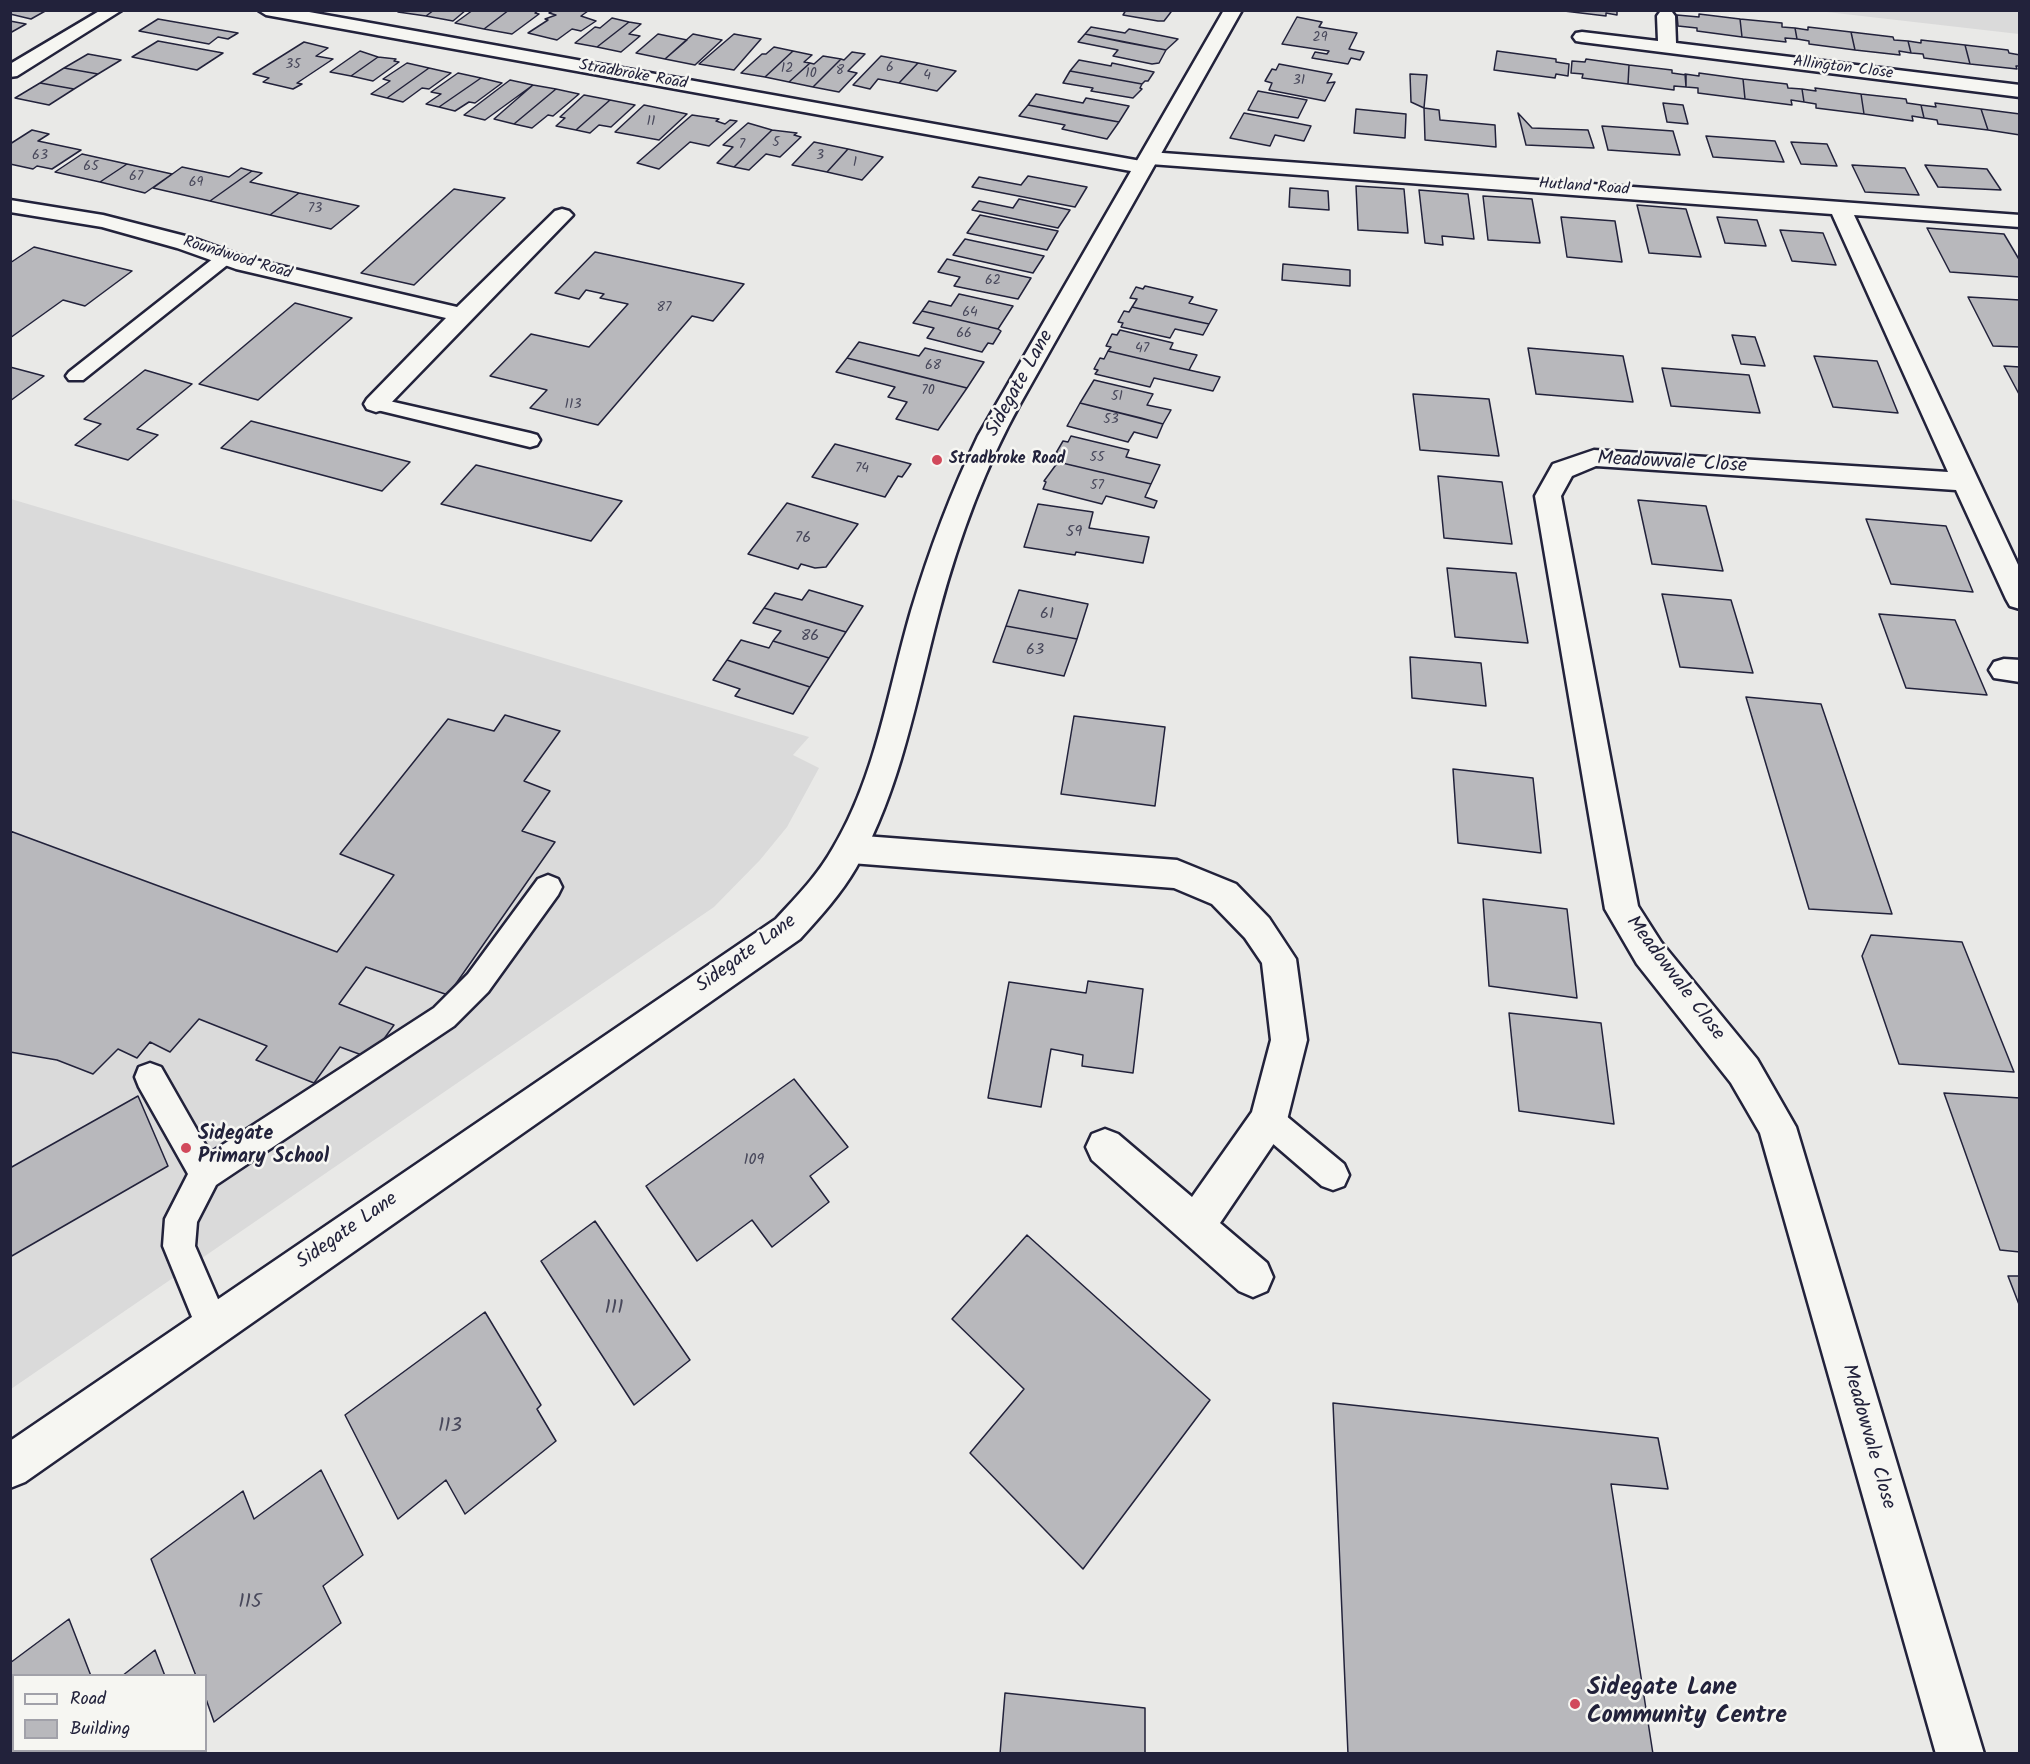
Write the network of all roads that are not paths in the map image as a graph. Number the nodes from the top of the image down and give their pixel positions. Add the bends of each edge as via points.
1 (114, 10) edge
2 (266, 10) edge
3 (1233, 10) edge
4 (1666, 16) dead end
5 (1582, 37) dead end
6 (1666, 48) junction
7 (10, 72) edge
8 (2019, 91) edge
9 (1146, 162) junction
10 (10, 206) edge
11 (1840, 207) junction
12 (562, 215) dead end
13 (2019, 221) edge
14 (225, 258) junction
15 (462, 315) junction
16 (76, 376) dead end
17 (376, 404) joint
18 (530, 440) dead end
19 (1965, 482) junction
20 (2019, 599) edge
21 (851, 849) junction
22 (548, 887) dead end
23 (150, 1077) dead end
24 (1268, 1120) junction
25 (1105, 1147) dead end
26 (205, 1174) junction
27 (1333, 1175) dead end
28 (1195, 1226) junction
29 (1253, 1277) dead end
30 (213, 1327) junction
31 (10, 1467) edge
32 (1960, 1754) edge

1 - 7 street
2 - 9 street, Stradbroke Road
3 - 9 street, Sidegate Lane
4 - 6 street
5 - 6 street, Allington Close
6 - 8 street, Allington Close
9 - 11 street, Hutland Road
9 - 21 street, Sidegate Lane via 985,448 943,555 879,786
10 - 14 street, Roundwood Road via 103,221
11 - 13 street, Hutland Road
11 - 19 street
12 - 15 street
14 - 15 street, Roundwood Road
14 - 16 lane
15 - 17 street
17 - 18 lane
19 - 20 street
19 - 32 street, Meadowvale Close via 1594,458 1562,470 1548,496 1622,909 1649,953 1744,1071 1777,1127
21 - 24 street via 1177,874 1224,894 1257,928 1279,959 1289,1040
21 - 30 street, Sidegate Lane via 823,891 788,929
22 - 26 lane via 478,983 444,1017
23 - 26 lane
24 - 27 lane
24 - 28 street
25 - 28 street
26 - 30 lane via 181,1219 179,1246
28 - 29 street
30 - 31 street, Sidegate Lane

